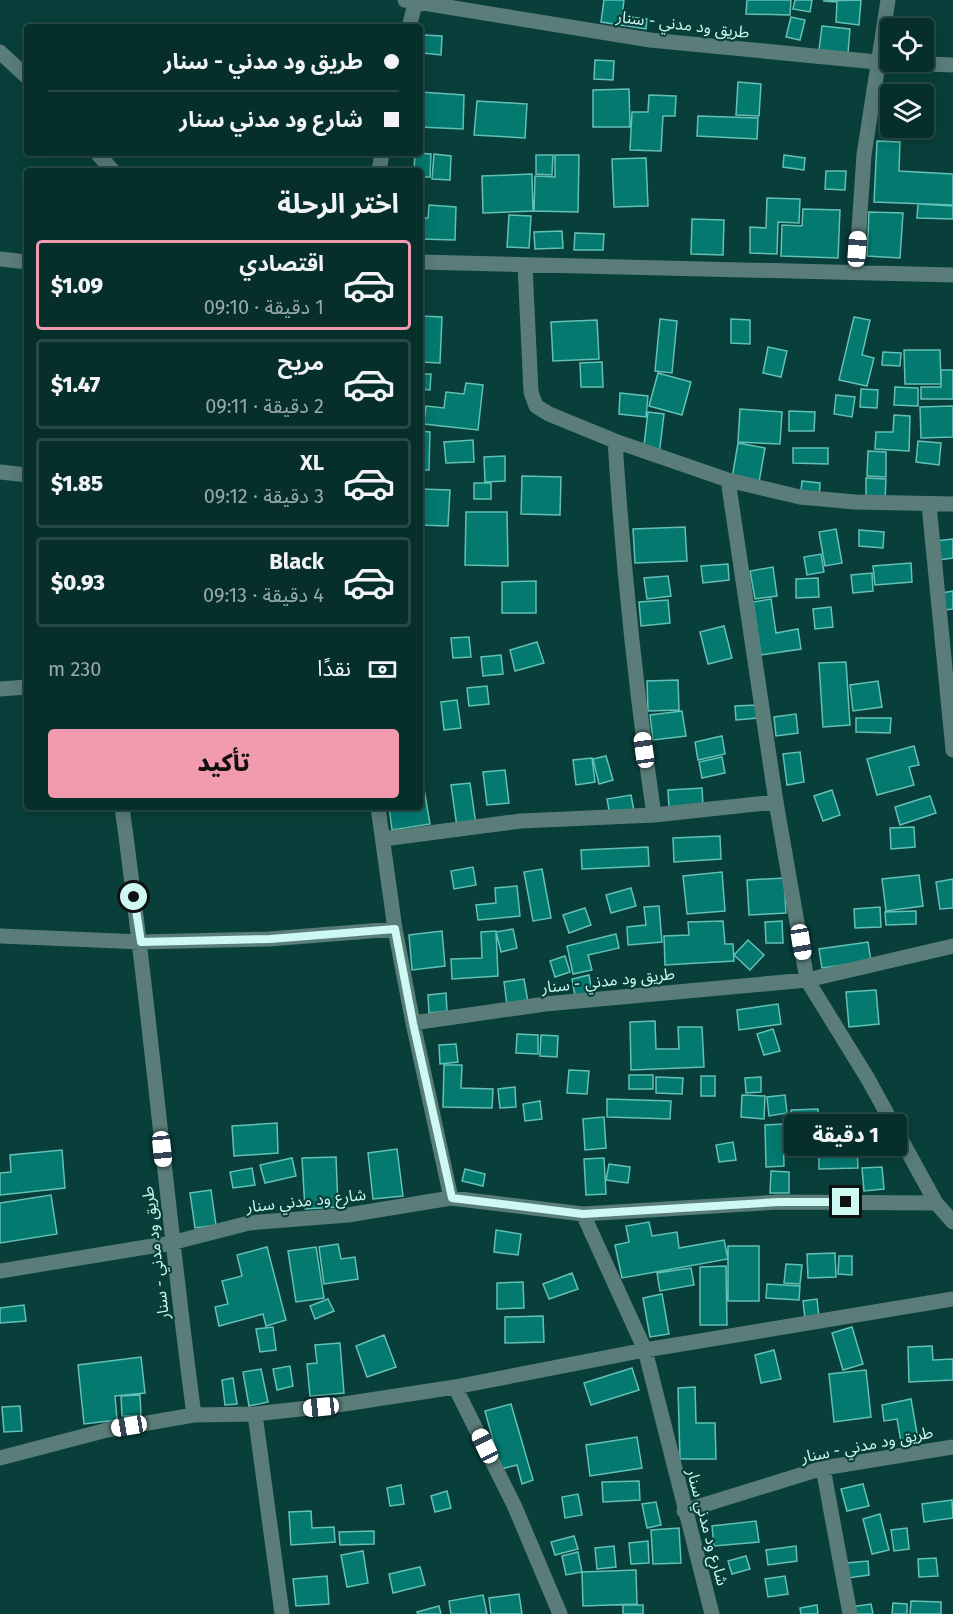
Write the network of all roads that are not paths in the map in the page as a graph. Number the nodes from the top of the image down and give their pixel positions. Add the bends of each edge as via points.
1 (412, 0) edge
2 (888, 0) edge
3 (409, 24) edge
4 (0, 52) edge
5 (877, 62) junction
6 (953, 65) edge
7 (24, 74) edge
8 (100, 156) edge
9 (110, 168) edge
10 (0, 259) edge
11 (24, 262) edge
12 (423, 262) edge
13 (525, 266) junction
14 (856, 273) junction
15 (953, 274) edge
16 (615, 441) junction
17 (0, 472) edge
18 (24, 475) edge
19 (728, 480) junction
20 (953, 504) edge
21 (929, 505) junction
22 (24, 687) edge
23 (0, 688) edge
24 (953, 750) edge
25 (776, 802) junction
26 (122, 810) edge
27 (378, 810) edge
28 (654, 815) junction
29 (382, 838) junction
30 (395, 929) junction
31 (0, 936) edge
32 (141, 942) junction
33 (953, 946) edge
34 (807, 980) junction
35 (413, 1023) junction
36 (452, 1198) junction
37 (936, 1203) junction
38 (583, 1214) junction
39 (953, 1222) edge
40 (171, 1243) junction
41 (0, 1271) edge
42 (953, 1299) edge
43 (645, 1350) junction
44 (456, 1387) junction
45 (255, 1414) junction
46 (194, 1415) junction
47 (953, 1447) edge
48 (0, 1458) edge
49 (823, 1468) junction
50 (684, 1511) junction
51 (282, 1614) edge
52 (560, 1614) edge
53 (712, 1614) edge
54 (850, 1614) edge

1 - 3 street, طريق ود مدني - سنار
1 - 5 street, طريق ود مدني - سنار via 650,40
2 - 5 street
4 - 7 street
5 - 6 street, طريق ود مدني - سنار
5 - 14 street via 864,155
8 - 9 street
10 - 11 street
12 - 13 street
13 - 14 street
13 - 16 street via 531,392 536,406
14 - 15 street
16 - 19 street
16 - 28 street via 623,567
17 - 18 street
19 - 21 street via 800,497
19 - 25 street
20 - 21 street
21 - 24 street
22 - 23 street
25 - 28 street
25 - 34 street
26 - 32 street, طريق ود مدني - سنار
27 - 29 street
28 - 29 street via 521,821
29 - 30 street
30 - 32 street via 270,939
30 - 35 street
31 - 32 street
32 - 40 street, طريق ود مدني - سنار
33 - 34 street, طريق ود مدني - سنار
34 - 35 street, طريق ود مدني - سنار via 545,1004
34 - 37 street via 868,1079
35 - 36 street
36 - 38 street, شارع ود مدني سنار
36 - 40 street, شارع ود مدني سنار via 348,1215 249,1223
37 - 38 street, شارع ود مدني سنار via 779,1202
37 - 39 street
38 - 43 street, شارع ود مدني سنار
40 - 41 street, شارع ود مدني سنار
40 - 46 street, طريق ود مدني - سنار
42 - 43 street
43 - 44 street
43 - 50 street, شارع ود مدني سنار
44 - 45 street
44 - 52 street via 514,1505
45 - 46 street
45 - 51 street
46 - 48 street via 107,1430
47 - 49 street, طريق ود مدني - سنار
49 - 50 street, طريق ود مدني - سنار
49 - 54 street
50 - 53 street, شارع ود مدني سنار

